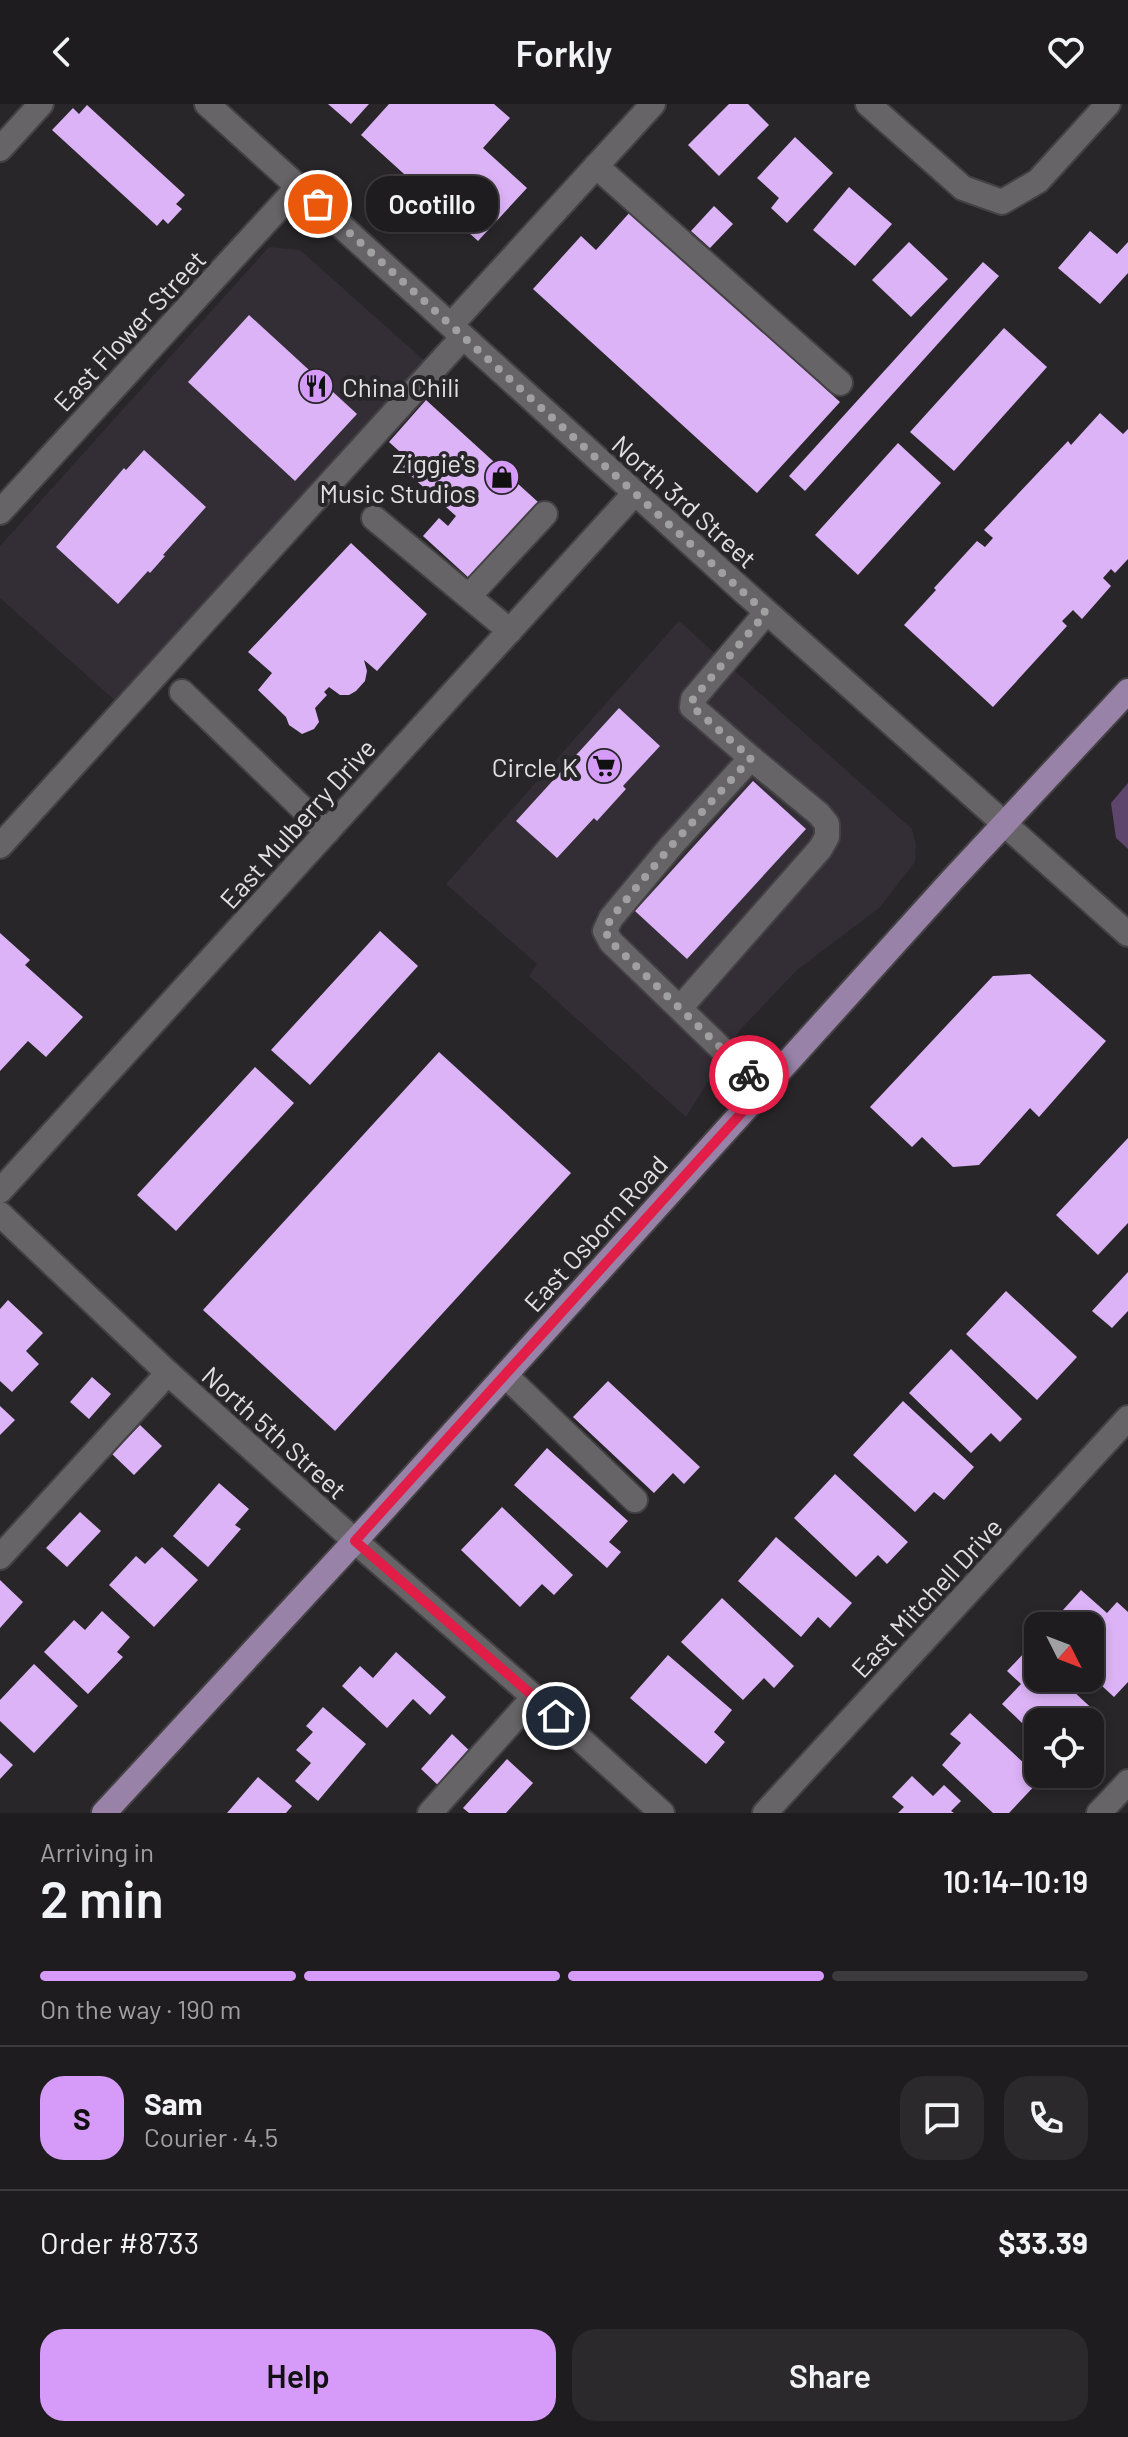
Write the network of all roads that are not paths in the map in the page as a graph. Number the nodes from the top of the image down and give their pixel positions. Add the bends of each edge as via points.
1 (41, 104) edge
2 (207, 104) edge
3 (653, 104) edge
4 (868, 104) edge
5 (1108, 104) edge
6 (0, 149) edge
7 (596, 166) junction
8 (298, 187) junction
9 (457, 331) junction
10 (840, 383) dead end
11 (635, 493) junction
12 (0, 512) edge
13 (545, 514) dead end
14 (374, 518) dead end
15 (469, 596) junction
16 (766, 613) junction
17 (510, 631) junction
18 (1128, 691) edge
19 (182, 692) dead end
20 (751, 758) junction
21 (1004, 823) junction
22 (327, 832) junction
23 (0, 846) edge
24 (1128, 934) edge
25 (680, 1008) junction
26 (763, 1089) junction
27 (0, 1191) edge
28 (0, 1214) edge
29 (168, 1373) junction
30 (505, 1375) junction
31 (1128, 1418) edge
32 (635, 1500) dead end
33 (355, 1541) junction
34 (0, 1557) edge
35 (534, 1697) junction
36 (1128, 1782) edge
37 (104, 1813) edge
38 (430, 1813) edge
39 (662, 1813) edge
40 (765, 1813) edge
41 (1099, 1813) edge

1 - 6 street
2 - 8 street, North 3rd Street
3 - 7 street
4 - 5 street via 963,188 1002,202 1038,181
7 - 9 street
7 - 10 street
8 - 9 street, North 3rd Street
8 - 12 street, East Flower Street
9 - 11 street, North 3rd Street
9 - 23 street
11 - 16 street, North 3rd Street
11 - 17 street, East Mulberry Drive
13 - 15 street
14 - 15 street
15 - 17 street
16 - 20 street via 693,699 692,707
16 - 21 street, North 3rd Street
17 - 22 street, East Mulberry Drive
18 - 21 main road, East Osborn Road
19 - 22 street
20 - 25 street via 671,846 605,931
20 - 25 street via 819,814 827,824 827,837
21 - 24 street, North 3rd Street
21 - 26 main road, East Osborn Road
22 - 27 street, East Mulberry Drive
25 - 26 street
26 - 30 main road, East Osborn Road
28 - 29 street, North 5th Street
29 - 33 street, North 5th Street
29 - 34 street
30 - 32 street
30 - 33 main road, East Osborn Road
31 - 40 street, East Mitchell Drive
33 - 35 street, North 5th Street
33 - 37 main road, East Osborn Road
35 - 38 street
35 - 39 street, North 5th Street
36 - 41 street

